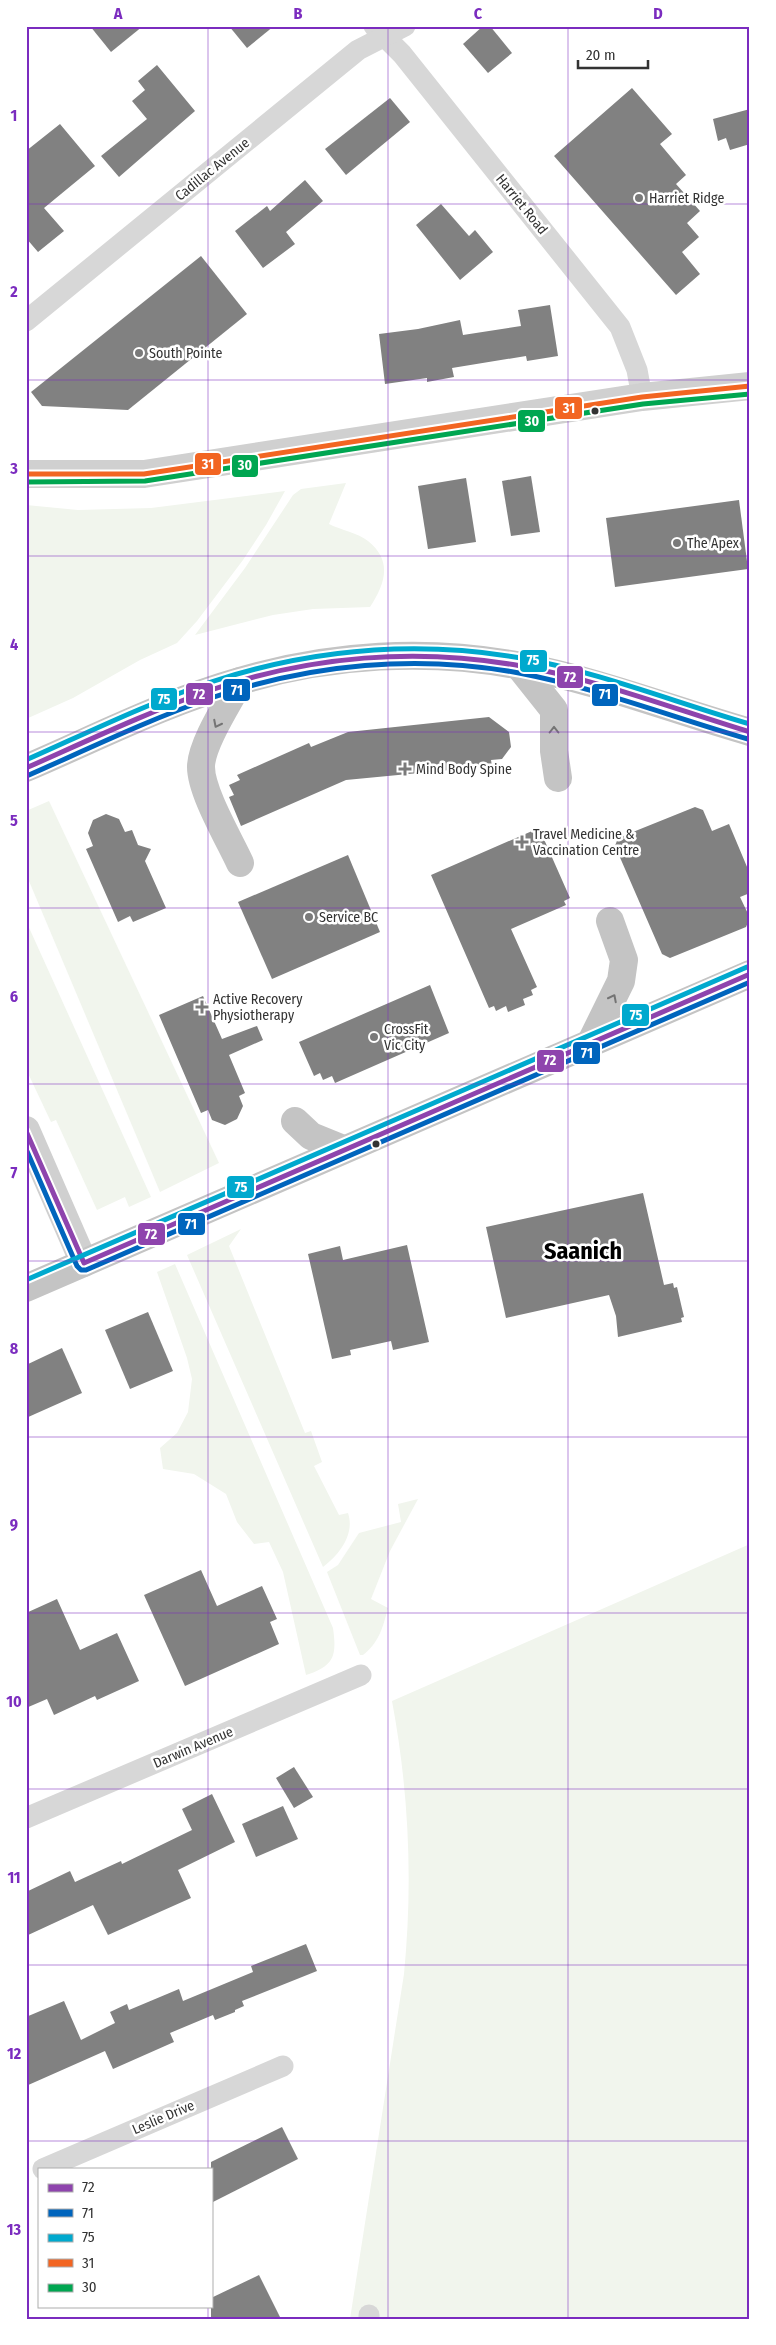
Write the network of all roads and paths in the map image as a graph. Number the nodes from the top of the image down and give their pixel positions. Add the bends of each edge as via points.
1 (405, 26) edge
2 (378, 31) edge
3 (26, 321) edge
4 (750, 386) edge
5 (642, 397) junction
6 (26, 474) edge
7 (519, 666) junction
8 (240, 680) junction
9 (749, 736) edge
10 (26, 768) edge
11 (558, 778) dead end
12 (240, 863) dead end
13 (610, 921) dead end
14 (745, 973) edge
15 (591, 1042) junction
16 (295, 1121) dead end
17 (26, 1130) edge
18 (344, 1149) junction
19 (84, 1263) junction
20 (26, 1288) edge
21 (361, 1675) dead end
22 (26, 1818) edge
23 (283, 2066) dead end
24 (46, 2168) edge
25 (38, 2171) edge
26 (26, 2176) edge

1 - 2 street, Cadillac Avenue
2 - 3 street, Cadillac Avenue
2 - 5 street, Harriet Road via 402,54 620,327 637,370
4 - 5 street
5 - 6 street via 144,474
7 - 8 highway via 468,658 409,656 310,665
7 - 9 highway via 568,676
11 -> 7 highway via 554,710
8 - 10 highway via 159,710
8 -> 12 highway via 205,749 201,768 205,788
15 -> 13 highway via 622,981 624,960
14 - 15 highway
15 - 18 highway
16 - 18 highway via 311,1136
17 - 19 street
18 - 19 highway
19 - 20 highway
21 - 22 street, Darwin Avenue
23 - 24 street, Leslie Drive
25 - 26 street

